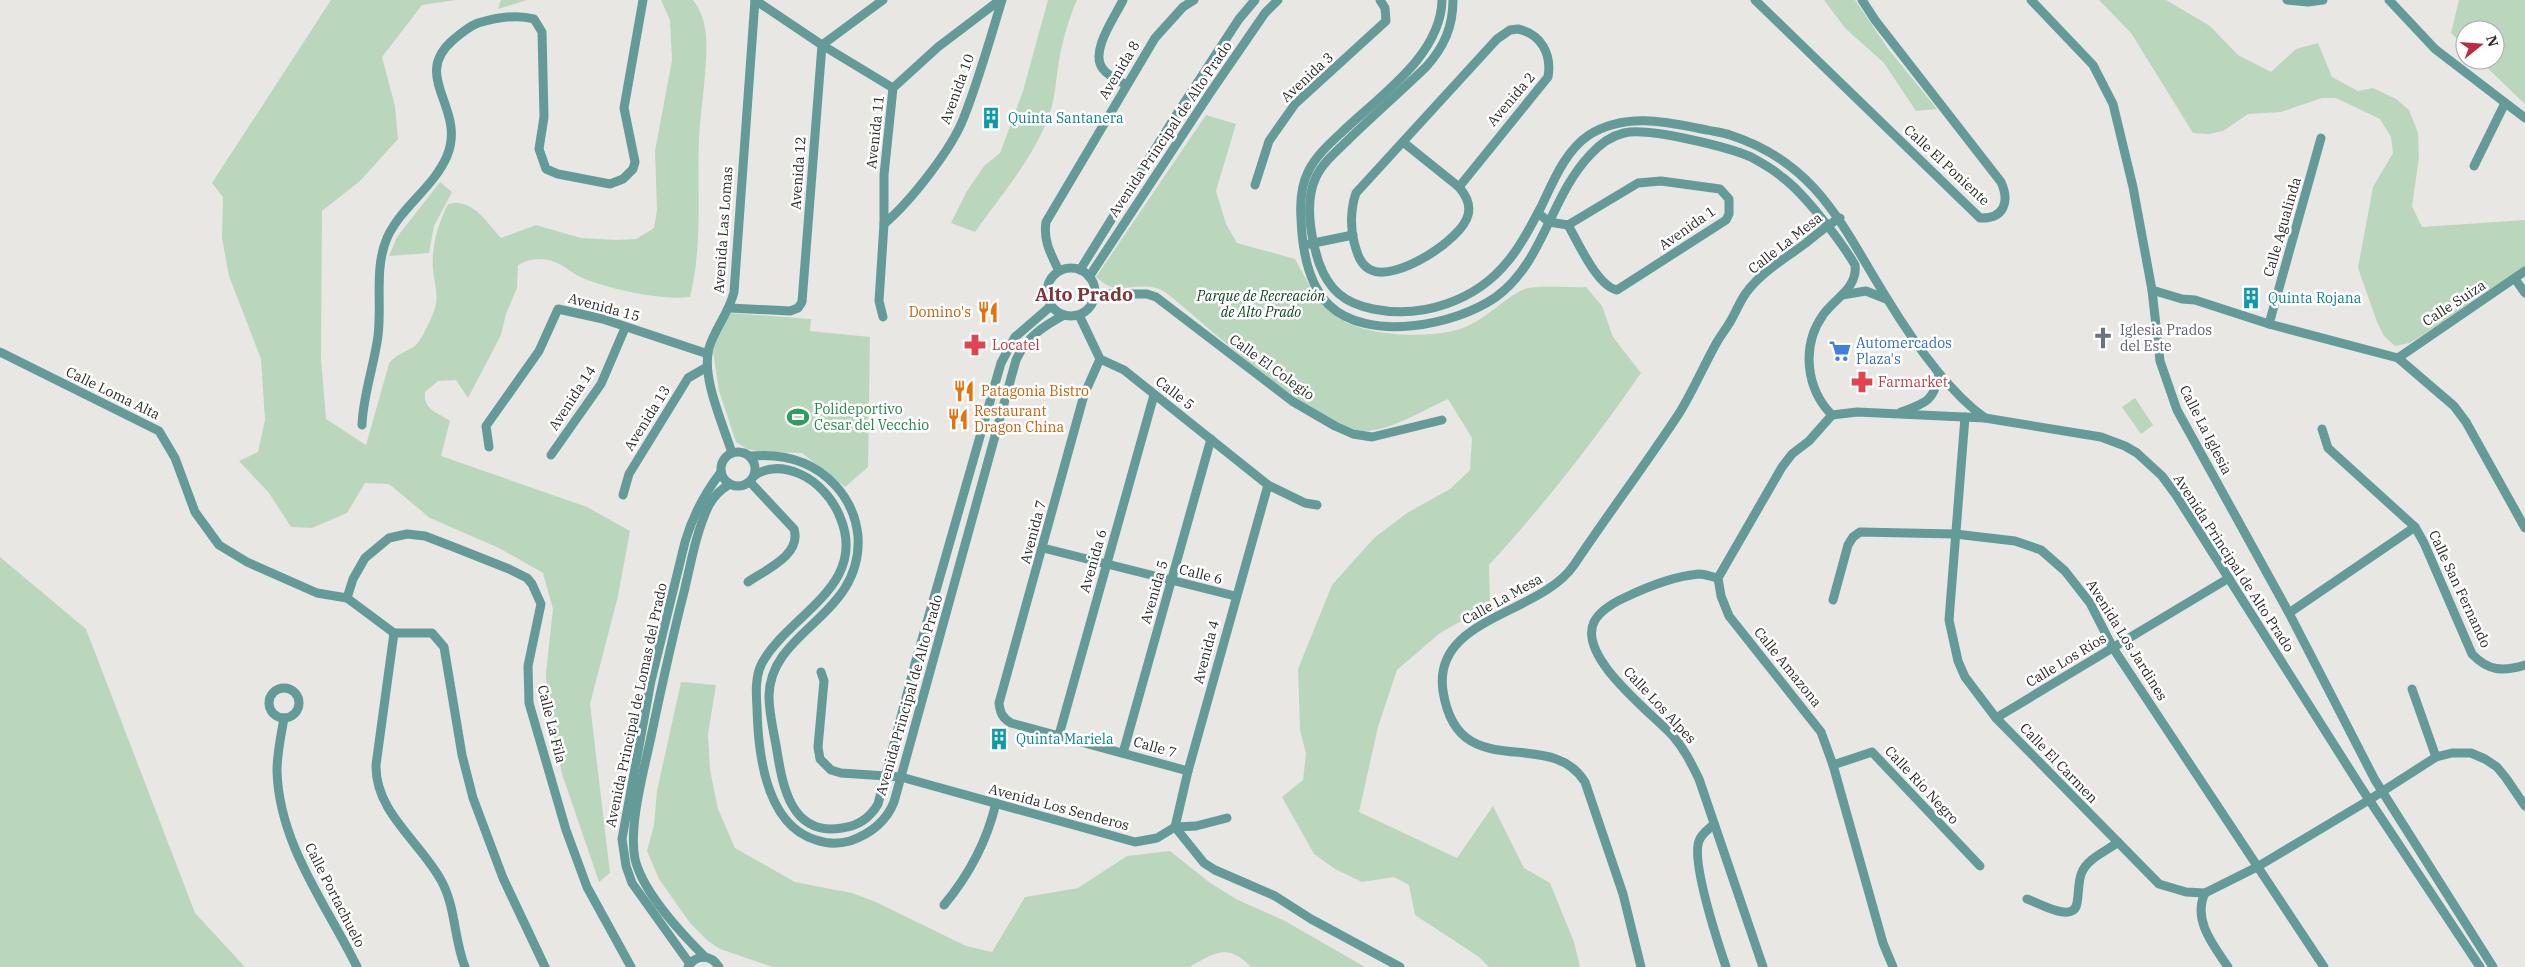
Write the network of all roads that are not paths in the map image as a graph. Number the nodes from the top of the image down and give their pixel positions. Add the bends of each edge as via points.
1 (643, 0) edge
2 (755, 0) edge
3 (882, 0) edge
4 (1001, 0) edge
5 (1123, 0) edge
6 (1194, 0) edge
7 (1255, 0) edge
8 (1278, 0) edge
9 (1380, 0) edge
10 (1442, 0) edge
11 (1453, 0) edge
12 (1756, 0) edge
13 (1862, 0) edge
14 (2031, 0) edge
15 (2287, 0) edge
16 (2323, 0) edge
17 (2389, 0) edge
18 (822, 45) junction
19 (1126, 85) junction
20 (893, 88) junction
21 (2504, 103) junction
22 (2525, 118) edge
23 (2321, 138) dead end
24 (1404, 142) junction
25 (2474, 166) dead end
26 (1255, 185) dead end
27 (1459, 187) junction
28 (1538, 213) junction
29 (1840, 218) junction
30 (1549, 222) junction
31 (884, 224) junction
32 (1568, 225) junction
33 (1826, 226) junction
34 (1352, 236) junction
35 (1314, 243) junction
36 (1303, 245) junction
37 (1080, 270) junction
38 (1059, 271) junction
39 (2525, 271) edge
40 (1089, 277) junction
41 (2515, 279) junction
42 (2152, 290) junction
43 (2525, 293) edge
44 (1094, 294) junction
45 (1841, 296) junction
46 (1887, 299) junction
47 (1051, 306) junction
48 (730, 308) junction
49 (1064, 315) junction
50 (1079, 315) junction
51 (883, 317) dead end
52 (2269, 324) junction
53 (625, 328) junction
54 (0, 352) edge
55 (708, 354) junction
56 (2398, 358) junction
57 (1100, 359) junction
58 (707, 367) junction
59 (1940, 374) junction
60 (1154, 395) junction
61 (1896, 414) junction
62 (1832, 415) junction
63 (1965, 417) junction
64 (1985, 418) junction
65 (1442, 420) dead end
66 (362, 425) dead end
67 (2322, 428) dead end
68 (1211, 439) junction
69 (489, 447) dead end
70 (732, 452) junction
71 (551, 455) dead end
72 (750, 456) junction
73 (721, 472) junction
74 (752, 479) junction
75 (730, 484) junction
76 (1268, 485) junction
77 (623, 495) dead end
78 (1317, 505) dead end
79 (2415, 527) junction
80 (2525, 528) edge
81 (1955, 534) junction
82 (1043, 548) junction
83 (1106, 564) junction
84 (1718, 578) junction
85 (2229, 578) junction
86 (1171, 580) junction
87 (748, 582) dead end
88 (1236, 596) junction
89 (347, 598) junction
90 (1832, 600) dead end
91 (2289, 613) junction
92 (394, 633) junction
93 (2113, 648) junction
94 (2525, 665) edge
95 (821, 672) dead end
96 (2412, 688) dead end
97 (1001, 714) joint
98 (284, 718) dead end
99 (1996, 718) junction
100 (1059, 735) junction
101 (1123, 753) junction
102 (2436, 757) junction
103 (1833, 765) junction
104 (1188, 771) junction
105 (884, 776) junction
106 (901, 778) junction
107 (2382, 792) junction
108 (2369, 800) junction
109 (996, 803) junction
110 (2525, 806) edge
111 (1227, 818) dead end
112 (1714, 824) junction
113 (1175, 827) junction
114 (2118, 842) junction
115 (1980, 866) dead end
116 (2257, 867) junction
117 (2205, 893) junction
118 (2027, 898) dead end
119 (944, 905) dead end
120 (704, 957) junction
121 (689, 966) edge
122 (357, 967) edge
123 (465, 967) edge
124 (544, 967) edge
125 (631, 967) edge
126 (719, 967) edge
127 (1400, 967) edge
128 (1641, 967) edge
129 (1726, 967) edge
130 (1763, 967) edge
131 (1893, 967) edge
132 (2228, 967) edge
133 (2324, 967) edge
134 (2480, 967) edge
135 (2493, 967) edge

1 - 66 street via 624,108 635,162 623,180 610,184 551,172 542,164 539,149 544,117 542,32 534,19 526,16 503,18 473,25 440,54 436,79 451,119 450,148 438,172 392,230 384,248 380,267 378,334
2 - 18 street
2 - 48 street, Avenida Las Lomas via 734,292
3 - 18 street
4 - 20 street, Avenida 11 via 938,47
4 - 31 street, Avenida 10 via 964,119 908,202
5 - 19 street via 1101,43 1098,59 1104,71
6 - 19 street, Avenida 8 via 1161,30
7 - 37 street, Avenida Principal de Alto Prado via 1179,111
8 - 40 street, Avenida Principal de Alto Prado via 1216,85
9 - 26 street, Avenida 3 via 1385,8 1386,21 1292,108 1269,141
10 - 36 street via 1436,31 1423,53 1326,147 1307,173 1301,200
11 - 35 street, Avenida Principal de Alto Prado via 1450,30 1438,53 1329,159 1317,175 1310,206
12 - 13 street, Calle El Poniente via 1980,218 1998,215 2006,201 2000,182 1880,28
14 - 42 street, Calle La Iglesia via 2093,65 2113,104 2124,141
15 - 16 street
17 - 21 street via 2435,49
18 - 20 street
18 - 48 street, Avenida 12 via 802,302 790,311
19 - 38 street, Avenida 8 via 1046,222 1044,236
20 - 31 street, Avenida 11 via 884,175
21 - 22 street
21 - 25 street
23 - 52 street, Calle Agualinda
24 - 27 street
24 - 27 street, Avenida 2 via 1503,33 1518,29 1536,36 1548,55 1548,77
24 - 34 street, Avenida 2 via 1356,193 1352,208
27 - 34 street, Avenida 2 via 1468,201 1466,220 1446,242 1421,261 1373,272 1361,262
28 - 29 street, Avenida Principal de Alto Prado via 1566,159 1581,142 1608,126 1642,120 1727,134 1760,148 1799,173
28 - 30 street
28 - 35 street, Avenida Principal de Alto Prado via 1513,256 1490,278 1457,300 1427,309 1389,312 1358,306 1342,298 1325,278
29 - 33 street, Calle La Mesa
29 - 46 street, Avenida Principal de Alto Prado
30 - 32 street
30 - 33 street via 1569,184 1592,153 1613,138 1634,131 1693,141 1750,157 1787,180
30 - 36 street via 1528,264 1496,297 1456,317 1415,326 1368,323 1330,306 1314,283
31 - 51 street, Avenida 11 via 879,301
32 - 32 street, Avenida 1 via 1596,273 1617,290 1717,227 1729,214 1730,207 1726,193 1714,187 1645,182 1632,186
33 - 45 street via 1855,265 1854,278
33 - 128 street, Calle La Mesa via 1746,292 1679,413 1569,572 1540,596 1467,634 1449,652 1443,665 1445,703 1455,727 1464,736 1481,747 1549,758 1578,771 1585,782 1623,894
34 - 35 street
35 - 36 street
37 - 38 street via 1069,268
37 - 40 street
38 - 47 street via 1047,287
39 - 41 street, Calle Suiza
40 - 44 street
41 - 43 street
41 - 56 street, Calle Suiza
42 - 52 street
42 - 91 street, Calle La Iglesia via 2160,361 2178,410
44 - 50 street via 1091,304
44 - 65 street, Calle El Colegio via 1147,294 1156,297 1292,401 1353,434 1372,436
45 - 46 street via 1866,291
45 - 62 street via 1817,325 1809,368 1816,395
46 - 59 street, Avenida Principal de Alto Prado
47 - 49 street
47 - 105 street, Avenida Principal de Alto Prado via 1015,337 1001,363
48 - 55 street, Avenida Las Lomas via 715,332
49 - 50 street
49 - 106 street, Avenida Principal de Alto Prado via 1035,333 1016,360
50 - 57 street
52 - 56 street
53 - 55 street, Avenida 15
53 - 69 street, Avenida 15 via 603,319 558,309 539,351 486,426
53 - 71 street, Avenida 14 via 600,384
54 - 89 street, Calle Loma Alta via 159,431 172,452 195,512 219,545 247,562 317,593
55 - 58 street, Avenida Las Lomas
56 - 80 street via 2454,406 2466,422
57 - 60 street, Calle 5 via 1124,370
57 - 82 street, Avenida 7 via 1084,395
58 - 70 street, Avenida Las Lomas
58 - 77 street, Avenida 13 via 688,378 629,474
59 - 61 street, Avenida Principal de Alto Prado via 1931,398
59 - 64 street, Avenida Principal de Alto Prado via 1965,403
60 - 68 street, Calle 5
60 - 83 street, Avenida 6
61 - 62 street, Avenida Principal de Alto Prado via 1857,412
61 - 63 street, Avenida Principal de Alto Prado
62 - 84 street via 1782,467
63 - 64 street, Avenida Principal de Alto Prado
63 - 81 street, Calle El Carmen
64 - 85 street, Avenida Principal de Alto Prado via 2101,437 2137,453 2162,476 2176,495
67 - 79 street, Calle San Fernando via 2328,448
68 - 76 street, Calle 5
68 - 86 street, Avenida 5
70 - 72 street
70 - 73 street, Avenida Principal de Lomas del Prado via 722,462
72 - 74 street via 755,465
72 - 105 street, Avenida Principal de Alto Prado via 789,456 818,471 838,488 850,506 857,533 856,564 844,592 794,643 778,664 772,679 770,712 788,797 800,816 810,824 827,828 849,827 861,822 875,809
73 - 75 street
73 - 121 street, Avenida Principal de Lomas del Prado via 696,510 685,542 652,681 622,839 632,883
74 - 75 street via 742,486
74 - 87 street via 794,529 796,536 788,554
74 - 106 street, Avenida Principal de Alto Prado via 769,469 786,469 812,481 828,496 838,513 846,541 843,565 832,588 776,644 759,672 757,722 775,802 787,823 800,833 821,842 848,842 866,834 886,817
75 - 120 street, Avenida Principal de Lomas del Prado via 721,489 710,503 698,537 663,677 633,838 640,874 681,932
76 - 78 street, Calle 5 via 1305,503
76 - 88 street, Avenida 4
79 - 91 street
79 - 94 street, Calle San Fernando via 2472,654 2495,670
81 - 90 street, Avenida Los Jardines via 1860,532 1848,545
81 - 93 street, Avenida Los Jardines via 2015,540 2042,550 2065,571 2090,603
81 - 99 street, Calle El Carmen via 1949,620 1952,640 1965,677
82 - 83 street, Calle 6
82 - 97 street, Avenida 7 via 999,703
83 - 86 street, Calle 6
83 - 100 street, Avenida 6
84 - 103 street, Calle Amazona via 1729,616 1812,719 1821,732
84 - 112 street, Calle Los Alpes via 1700,574 1640,590 1614,602 1602,612 1593,624 1592,633 1596,652 1608,670 1672,735 1688,756
85 - 93 street, Calle Los Ríos
85 - 108 street, Avenida Principal de Alto Prado
86 - 88 street, Calle 6
86 - 101 street, Avenida 5
88 - 104 street, Avenida 4
89 - 92 street
89 - 125 street, Calle La Fila via 365,558 389,538 407,534 425,536 509,569 532,584 540,604 528,666 529,703 566,830 587,887
91 - 107 street, Calle La Iglesia
92 - 123 street via 376,765 378,785 394,817 442,882
92 - 124 street via 432,633 444,647 462,755 473,798 503,878
93 - 99 street, Calle Los Ríos
93 - 116 street, Avenida Los Jardines
95 - 105 street, Avenida Los Senderos via 824,681 819,716 820,759 831,770 841,773
96 - 102 street
97 - 100 street, Calle 7 via 1011,723
98 - 122 street, Calle Portachuelo via 277,770 285,820 300,861
99 - 114 street, Calle El Carmen
100 - 101 street, Calle 7
101 - 104 street, Calle 7
102 - 107 street
102 - 110 street via 2470,753 2485,759 2497,767
103 - 115 street, Calle Río Negro via 1872,752
103 - 131 street, Calle Amazona via 1874,914
104 - 113 street, Avenida 4
105 - 106 street, Avenida Los Senderos
106 - 109 street, Avenida Los Senderos
107 - 108 street
107 - 135 street, Calle La Iglesia
108 - 116 street
108 - 134 street, Avenida Principal de Alto Prado
109 - 113 street, Avenida Los Senderos via 1135,842 1158,838
109 - 119 street via 981,847 958,889
111 - 113 street via 1196,826
112 - 129 street via 1701,835 1698,863
112 - 130 street, Calle Los Alpes
113 - 127 street via 1204,863 1215,870 1275,896
114 - 117 street, Calle El Carmen via 2159,884 2186,892
114 - 118 street via 2088,862 2082,872 2077,906 2072,911 2065,914
116 - 117 street
116 - 133 street, Avenida Los Jardines
117 - 132 street via 2202,901 2206,934
120 - 121 street, Avenida Principal de Lomas del Prado
120 - 126 street, Avenida Principal de Lomas del Prado

